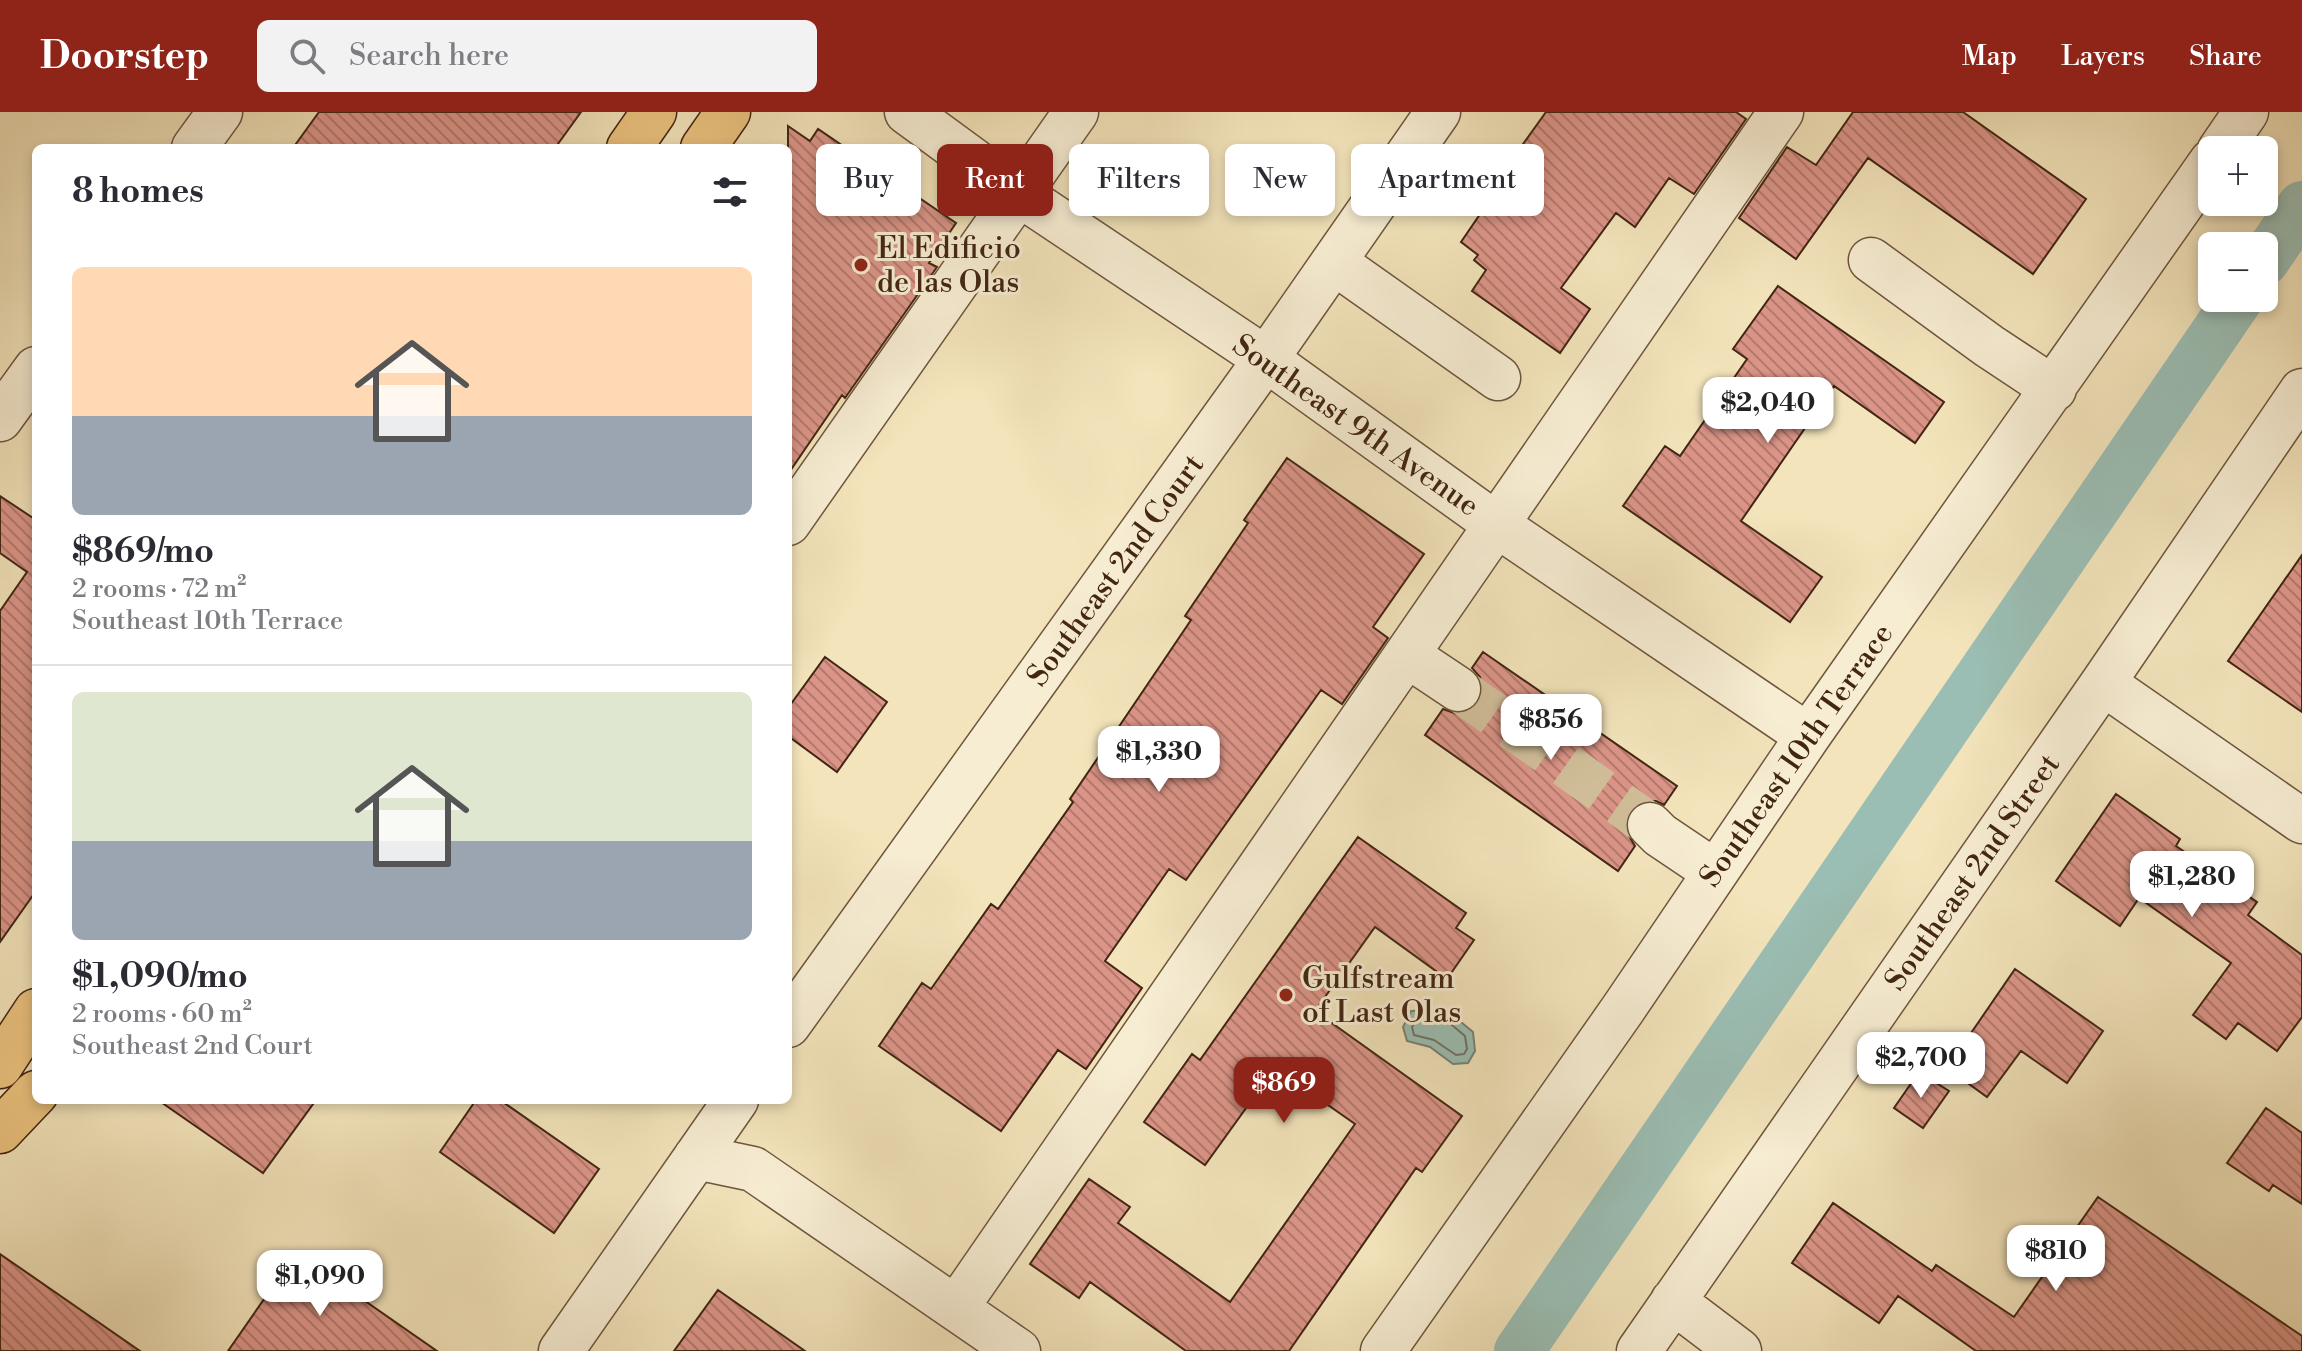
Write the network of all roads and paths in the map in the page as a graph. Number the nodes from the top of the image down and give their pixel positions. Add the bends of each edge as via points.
1 (220, 112) edge
2 (654, 112) edge
3 (728, 112) edge
4 (907, 112) edge
5 (1076, 112) edge
6 (1438, 112) edge
7 (1781, 112) edge
8 (2246, 112) edge
9 (2230, 136) edge
10 (197, 144) edge
11 (632, 144) edge
12 (706, 144) edge
13 (951, 144) edge
14 (1053, 145) edge
15 (2198, 181) edge
16 (1004, 216) edge
17 (1052, 216) edge
18 (1871, 260) dead end
19 (1334, 262) junction
20 (1266, 359) junction
21 (32, 375) edge
22 (1498, 378) dead end
23 (2054, 389) junction
24 (2302, 391) edge
25 (0, 419) edge
26 (792, 517) edge
27 (1497, 525) junction
28 (1407, 655) junction
29 (2103, 683) junction
30 (1458, 689) tunnel mouth
31 (1808, 736) junction
32 (2302, 821) edge
33 (1650, 825) tunnel mouth
34 (1715, 872) junction
35 (32, 1019) edge
36 (792, 1019) edge
37 (10, 1066) edge
38 (32, 1097) edge
39 (733, 1104) edge
40 (0, 1131) edge
41 (696, 1157) junction
42 (1673, 1301) junction
43 (956, 1308) junction
44 (561, 1351) edge
45 (1018, 1351) edge
46 (1383, 1351) edge
47 (1639, 1351) edge
48 (1739, 1351) edge

1 - 10 street
2 - 11 main road
3 - 12 main road
4 - 13 street, Southeast 9th Avenue
5 - 14 street
6 - 19 street, Southeast 2nd Court
7 - 27 street
8 - 9 street
15 - 23 street, Southeast 10th Terrace
16 - 26 street
17 - 20 street, Southeast 9th Avenue
18 - 23 street
19 - 20 street, Southeast 2nd Court
19 - 22 street
20 - 27 street, Southeast 9th Avenue
20 - 36 street, Southeast 2nd Court
21 - 25 street
23 - 31 street, Southeast 10th Terrace
24 - 29 street, Southeast 2nd Street
27 - 28 street
27 - 31 street, Southeast 9th Avenue
28 - 30 street
28 - 43 street
29 - 32 street
29 - 42 street, Southeast 2nd Street
31 - 34 street, Southeast 10th Terrace
33 - 34 street
34 - 46 street, Southeast 10th Terrace
35 - 37 main road
38 - 40 main road
39 - 41 street
41 - 43 street via 753,1169
41 - 44 street
42 - 47 street, Southeast 2nd Street
42 - 48 street
43 - 45 street

